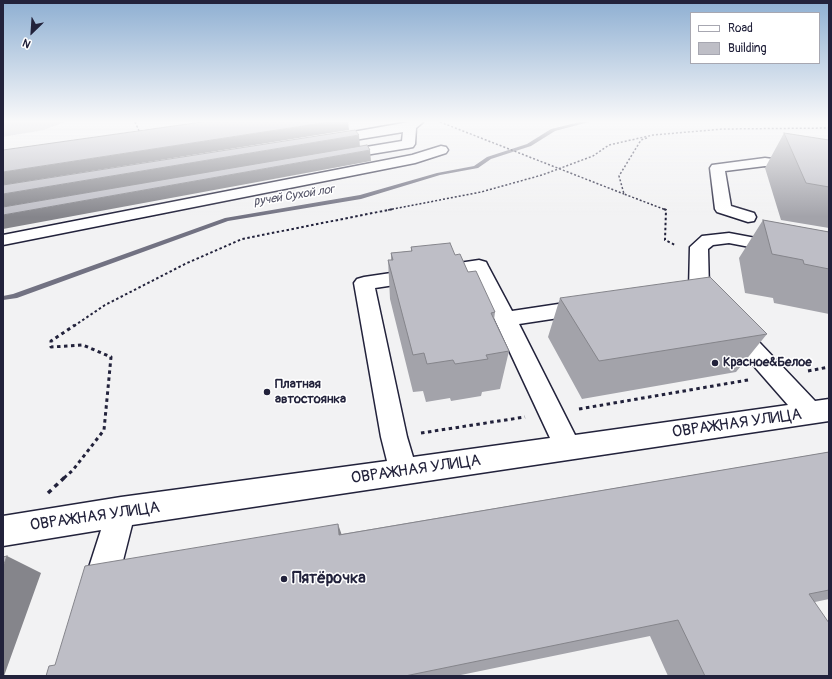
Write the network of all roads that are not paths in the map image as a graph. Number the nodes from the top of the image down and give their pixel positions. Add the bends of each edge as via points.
1 (349, 154) edge
2 (430, 154) edge
3 (323, 158) edge
4 (829, 170) edge
5 (748, 217) dead end
6 (3, 240) edge
7 (755, 243) dead end
8 (699, 290) junction
9 (676, 294) edge
10 (606, 304) edge
11 (506, 319) junction
12 (819, 412) edge
13 (568, 448) junction
14 (404, 472) junction
15 (121, 512) junction
16 (3, 531) edge
17 (91, 616) edge

1 - 3 street
2 - 6 street via 415,159
4 - 5 street via 765,162 717,168 723,209
7 - 8 street via 729,238 708,240 699,247
8 - 9 street
8 - 12 street via 776,376
10 - 11 street
11 - 13 street
11 - 14 street via 479,266 364,283 394,437
12 - 13 street, ОВРАЖНАЯ УЛИЦА
13 - 14 street, ОВРАЖНАЯ УЛИЦА
14 - 15 street, ОВРАЖНАЯ УЛИЦА
15 - 16 street, ОВРАЖНАЯ УЛИЦА
15 - 17 street

